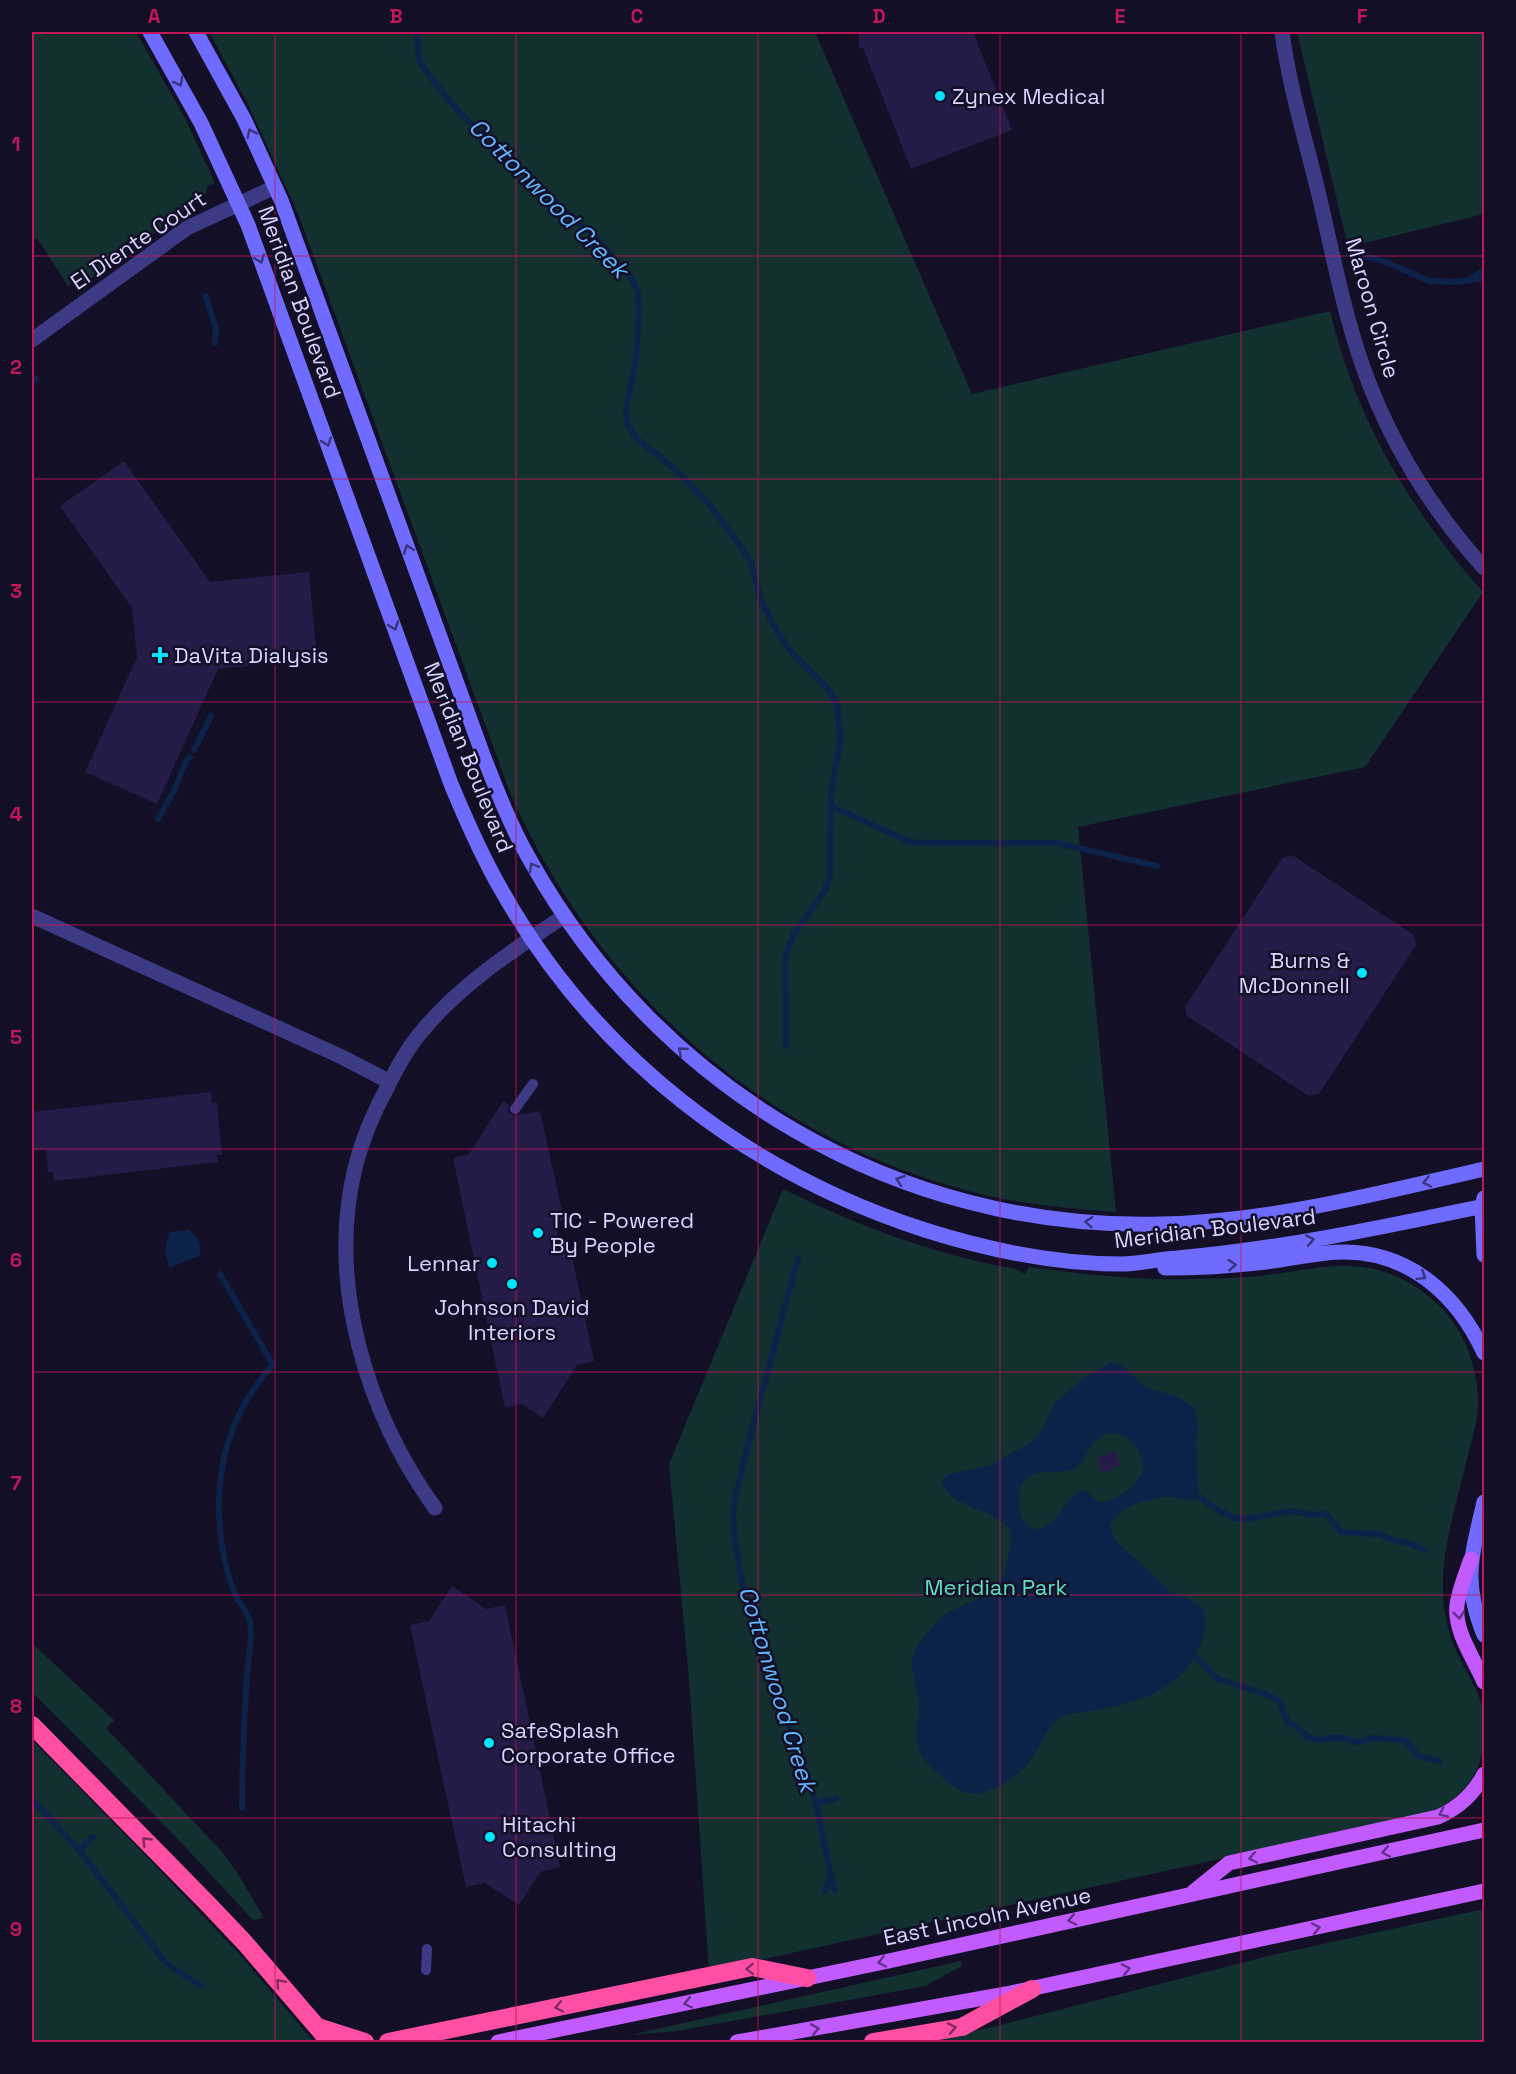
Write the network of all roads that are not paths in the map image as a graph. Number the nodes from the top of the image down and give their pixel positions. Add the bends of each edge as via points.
1 (150, 32) edge
2 (196, 32) edge
3 (1282, 32) edge
4 (275, 187) junction
5 (239, 203) junction
6 (32, 340) edge
7 (1485, 568) edge
8 (32, 916) edge
9 (564, 916) junction
10 (531, 939) junction
11 (390, 1082) junction
12 (533, 1084) dead end
13 (515, 1109) dead end
14 (1485, 1169) edge
15 (1484, 1203) edge
16 (1485, 1256) edge
17 (1133, 1264) junction
18 (1485, 1353) edge
19 (1485, 1502) edge
20 (435, 1509) dead end
21 (1471, 1559) junction
22 (1485, 1635) edge
23 (1485, 1682) edge
24 (32, 1725) edge
25 (1485, 1774) edge
26 (1485, 1830) edge
27 (1485, 1891) edge
28 (1191, 1894) junction
29 (427, 1949) dead end
30 (426, 1970) dead end
31 (807, 1978) junction
32 (1032, 1989) junction
33 (318, 2027) junction
34 (330, 2043) edge
35 (365, 2043) edge
36 (388, 2043) edge
37 (498, 2043) edge
38 (737, 2043) edge
39 (873, 2043) edge

1 -> 5 main road, Meridian Boulevard via 201,123
4 -> 2 main road, Meridian Boulevard via 244,119
3 - 7 street, Maroon Circle via 1363,367 1413,474 1443,520
4 - 5 street, El Diente Court
9 -> 4 main road, Meridian Boulevard via 524,850 497,792
5 - 6 street, El Diente Court via 187,228
5 -> 10 main road, Meridian Boulevard via 451,784 489,868
8 - 11 street
9 - 10 street
14 -> 9 main road, Meridian Boulevard via 1266,1214 1195,1223 1083,1222 965,1201 837,1154 788,1128 728,1088 653,1023 606,972
10 - 11 street via 450,1001 416,1039
10 - 17 main road, Meridian Boulevard via 586,1010 644,1070 711,1124 792,1175 887,1218 969,1243 1054,1259
11 - 20 street via 371,1120 354,1175 347,1241 349,1280 359,1342 378,1403 403,1459
12 - 13 lane
15 - 16 main road
17 -> 15 main road, Meridian Boulevard via 1284,1245
17 -> 18 main road via 1143,1268 1230,1266 1340,1252 1382,1257 1413,1270 1440,1288 1468,1322
19 - 21 main road
21 - 22 main road via 1474,1606
21 -> 23 main road via 1457,1605 1467,1646
33 -> 24 highway via 216,1913
25 -> 28 main road via 1467,1798 1443,1815 1229,1863
26 -> 28 main road, East Lincoln Avenue
32 -> 27 main road
28 -> 31 main road, East Lincoln Avenue
29 - 30 lane
31 -> 36 highway via 752,1967
31 -> 37 main road, East Lincoln Avenue
38 -> 32 main road
39 -> 32 highway via 962,2027
33 - 34 highway
33 - 35 highway

